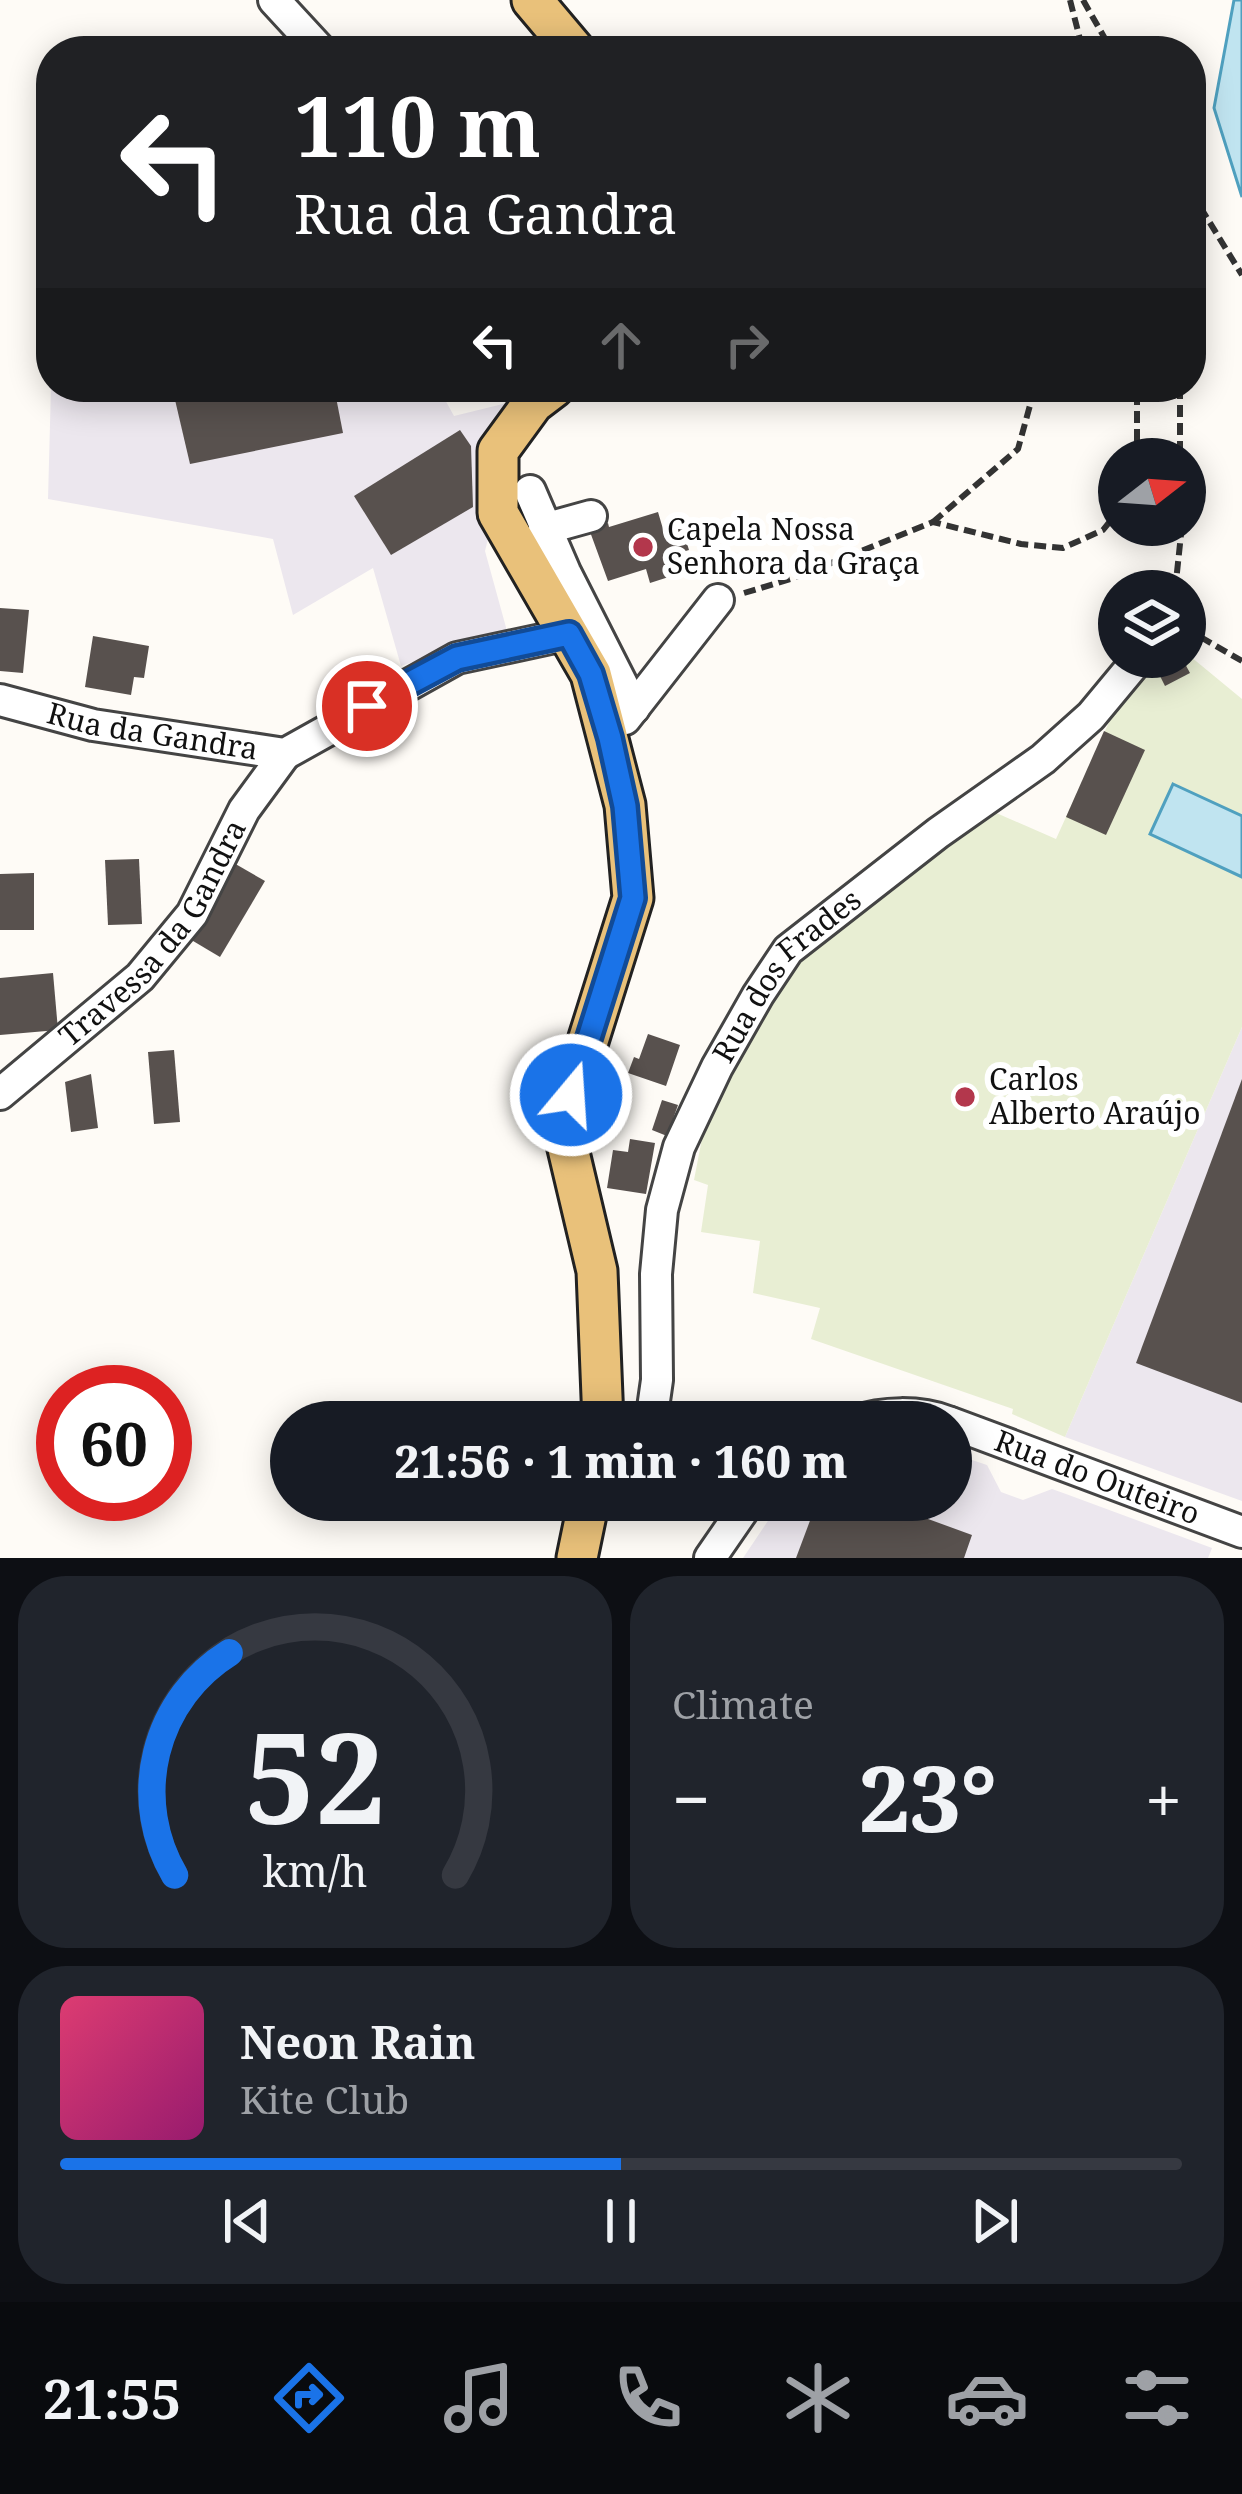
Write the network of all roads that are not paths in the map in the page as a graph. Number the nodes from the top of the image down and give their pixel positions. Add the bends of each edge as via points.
1 (274, 0) edge
2 (532, 0) edge
3 (307, 36) edge
4 (562, 36) edge
5 (534, 402) edge
6 (530, 491) dead end
7 (591, 516) dead end
8 (544, 529) junction
9 (718, 600) road end
10 (569, 634) junction
11 (1123, 678) edge
12 (0, 700) edge
13 (622, 723) junction
14 (285, 754) junction
15 (0, 1094) edge
16 (602, 1401) edge
17 (654, 1401) edge
18 (972, 1432) edge
19 (590, 1521) edge
20 (736, 1521) edge
21 (1242, 1532) edge
22 (577, 1558) edge
23 (710, 1558) edge

1 - 3 street
2 - 4 main road
5 - 10 main road via 498,451 498,513
6 - 8 street
7 - 8 street
8 - 13 street
9 - 13 street
10 - 13 main road
10 - 14 street, Rua da Gandra via 457,658
11 - 17 street, Rua dos Frades via 1043,759 788,950 758,995 679,1148 662,1210
12 - 14 street, Rua da Gandra via 93,725
13 - 16 main road via 633,898 571,1095 566,1140 597,1271
14 - 15 street, Travessa da Gandra via 244,810 192,914 153,961
18 - 21 street, Rua do Outeiro
19 - 22 main road
20 - 23 street

